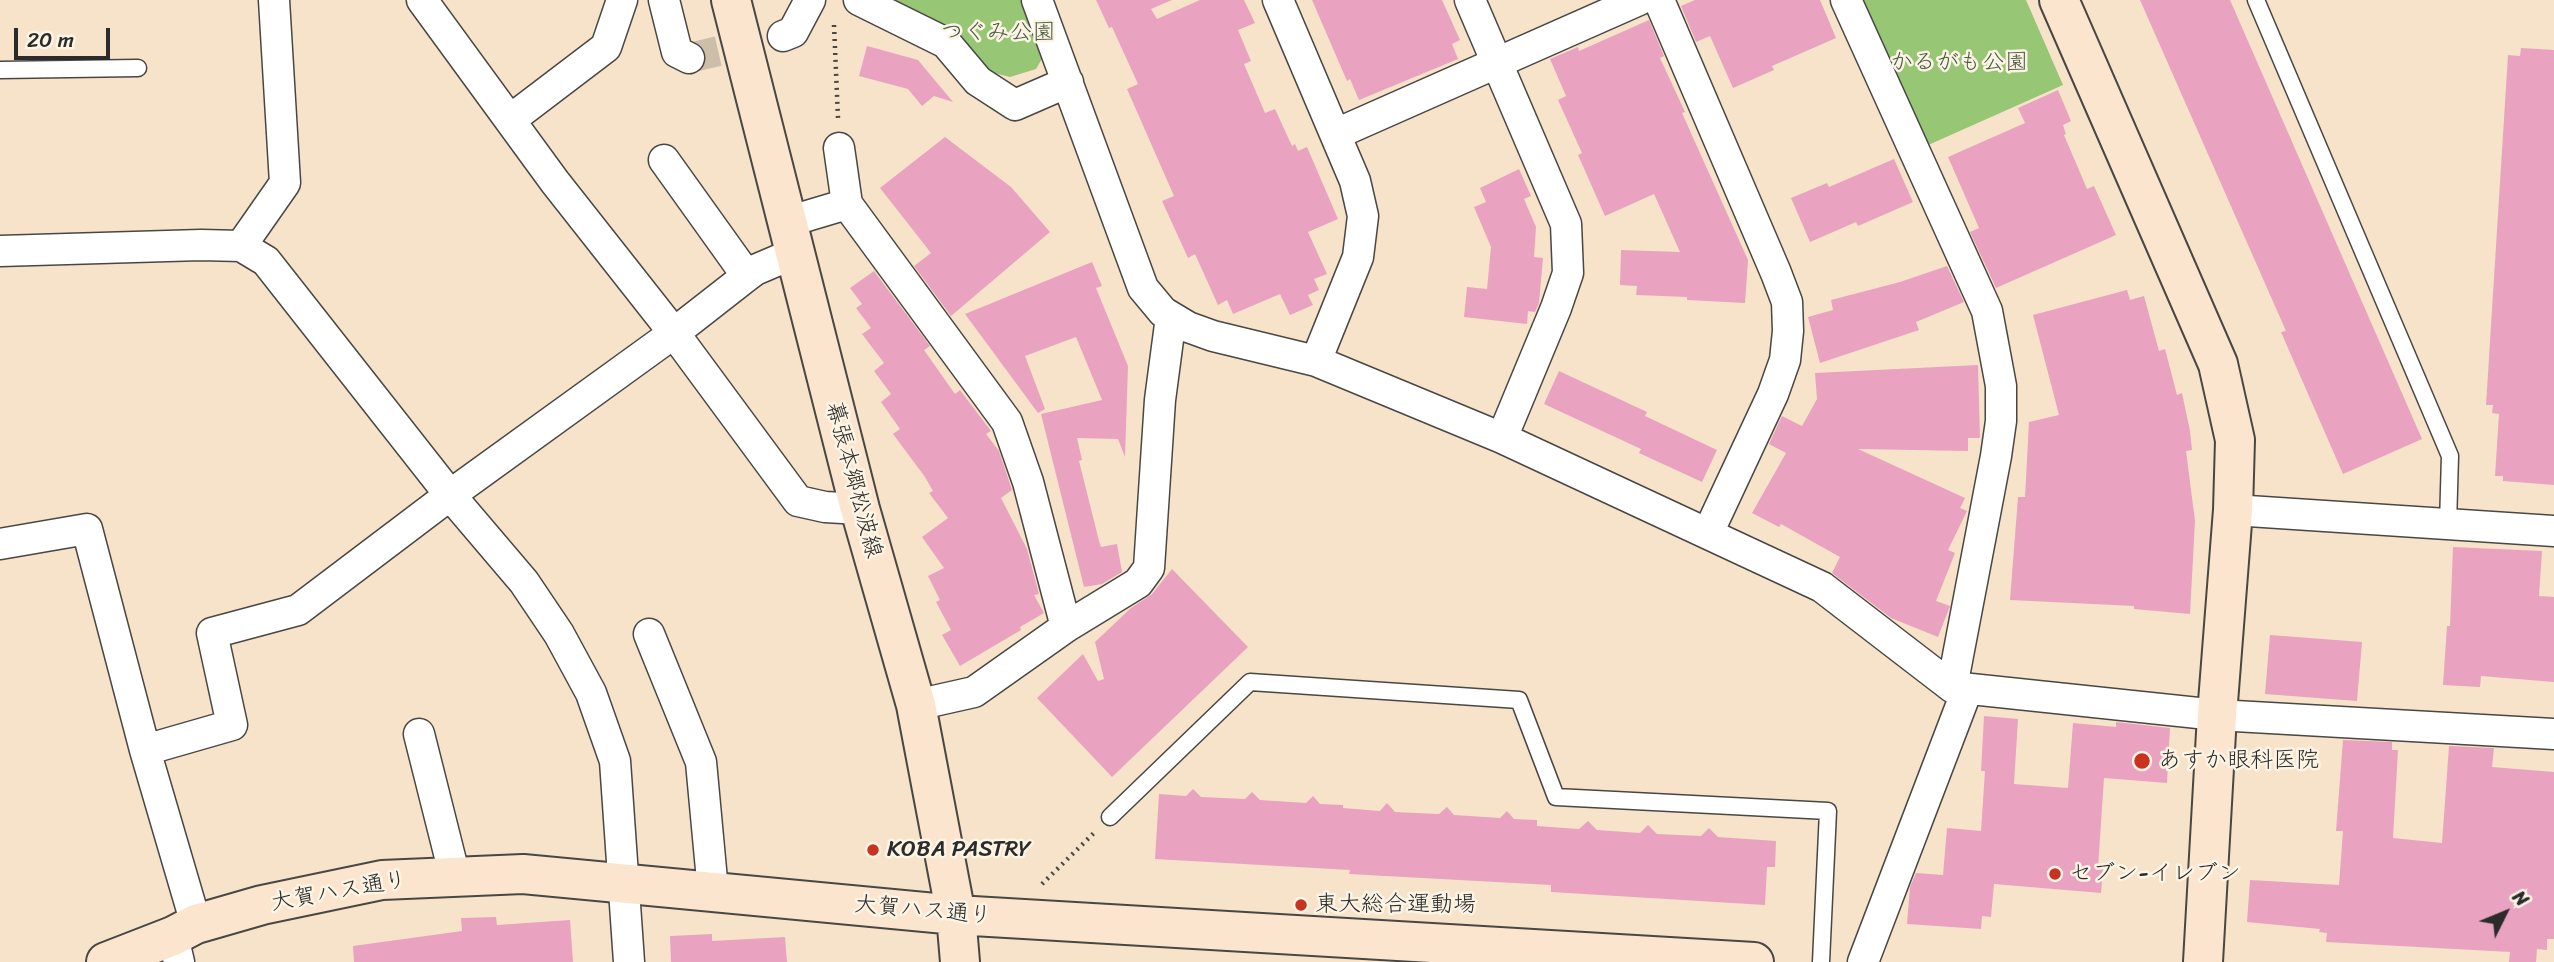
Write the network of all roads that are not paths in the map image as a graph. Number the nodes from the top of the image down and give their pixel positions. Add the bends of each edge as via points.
1 (274, 0) edge
2 (422, 0) edge
3 (622, 0) edge
4 (664, 0) edge
5 (731, 0) edge
6 (810, 0) edge
7 (859, 0) edge
8 (1037, 0) edge
9 (1278, 0) edge
10 (1470, 0) edge
11 (1639, 0) edge
12 (1659, 0) edge
13 (1846, 0) edge
14 (2059, 0) edge
15 (2256, 0) edge
16 (783, 36) tunnel mouth
17 (689, 58) dead end
18 (1498, 63) junction
19 (138, 68) dead end
20 (0, 70) edge
21 (1068, 82) junction
22 (510, 120) junction
23 (1336, 134) junction
24 (839, 148) road end
25 (664, 160) dead end
26 (847, 204) junction
27 (791, 238) junction
28 (242, 246) junction
29 (0, 251) edge
30 (747, 276) junction
31 (1171, 317) junction
32 (674, 333) junction
33 (1316, 361) junction
34 (1502, 438) junction
35 (450, 495) junction
36 (860, 509) junction
37 (2233, 510) junction
38 (2448, 524) junction
39 (2554, 531) edge
40 (1708, 533) junction
41 (0, 544) edge
42 (1066, 627) junction
43 (649, 634) dead end
44 (1960, 689) junction
45 (916, 705) junction
46 (2217, 715) junction
47 (419, 734) dead end
48 (2554, 734) edge
49 (145, 750) junction
50 (1110, 817) road end
51 (454, 877) junction
52 (623, 882) junction
53 (713, 891) junction
54 (956, 915) junction
55 (183, 941) edge
56 (106, 962) edge
57 (629, 962) edge
58 (960, 962) edge
59 (1754, 962) edge
60 (1821, 962) edge
61 (1863, 962) edge
62 (2203, 962) edge

1 - 28 street via 285,183
2 - 22 street
3 - 22 street via 606,47
4 - 17 street via 677,52
5 - 27 street, 幕張本郷松波線
6 - 16 street via 793,32
7 - 21 street via 946,43 978,81 1015,105
8 - 21 street
9 - 23 street
10 - 18 street
11 - 18 street
12 - 40 street via 1787,302 1785,360
13 - 44 street via 1987,311 2001,386 2001,421
14 - 37 street via 2218,364 2235,440
15 - 38 lane via 2450,456
18 - 23 street
18 - 34 street via 1566,223 1568,273
19 - 20 lane
21 - 31 street via 1143,288
22 - 32 street
23 - 33 street via 1363,216 1358,257
24 - 26 street
25 - 30 street
26 - 27 street
26 - 42 street via 1007,422 1028,482
27 - 30 street
27 - 36 street, 幕張本郷松波線
28 - 29 street
28 - 35 street via 266,261
30 - 32 street
31 - 33 street via 1213,336
31 - 42 street via 1160,400 1149,568 1138,583
32 - 35 street
32 - 36 street via 798,501
33 - 34 street
34 - 40 street
35 - 49 street via 299,610 212,633 232,725
35 - 52 street via 524,582 591,693 615,761
36 - 45 street, 幕張本郷松波線
37 - 38 street
37 - 46 street
38 - 39 street
40 - 44 street via 1822,587
41 - 49 street via 87,529
42 - 45 street via 974,692
43 - 53 street via 701,762
44 - 46 street
44 - 61 street
45 - 54 street, 幕張本郷松波線
46 - 48 street
46 - 62 street
47 - 51 street
49 - 55 street
50 - 60 lane via 1250,682 1519,700 1556,797 1828,811
51 - 52 street, 大賀ハス通り via 523,874
51 - 55 street, 大賀ハス通り via 382,880 262,905
52 - 53 street, 大賀ハス通り
52 - 57 street
53 - 54 street, 大賀ハス通り
54 - 58 street, 幕張本郷松波線
54 - 59 street, 大賀ハス通り
55 - 56 street, 大賀ハス通り

